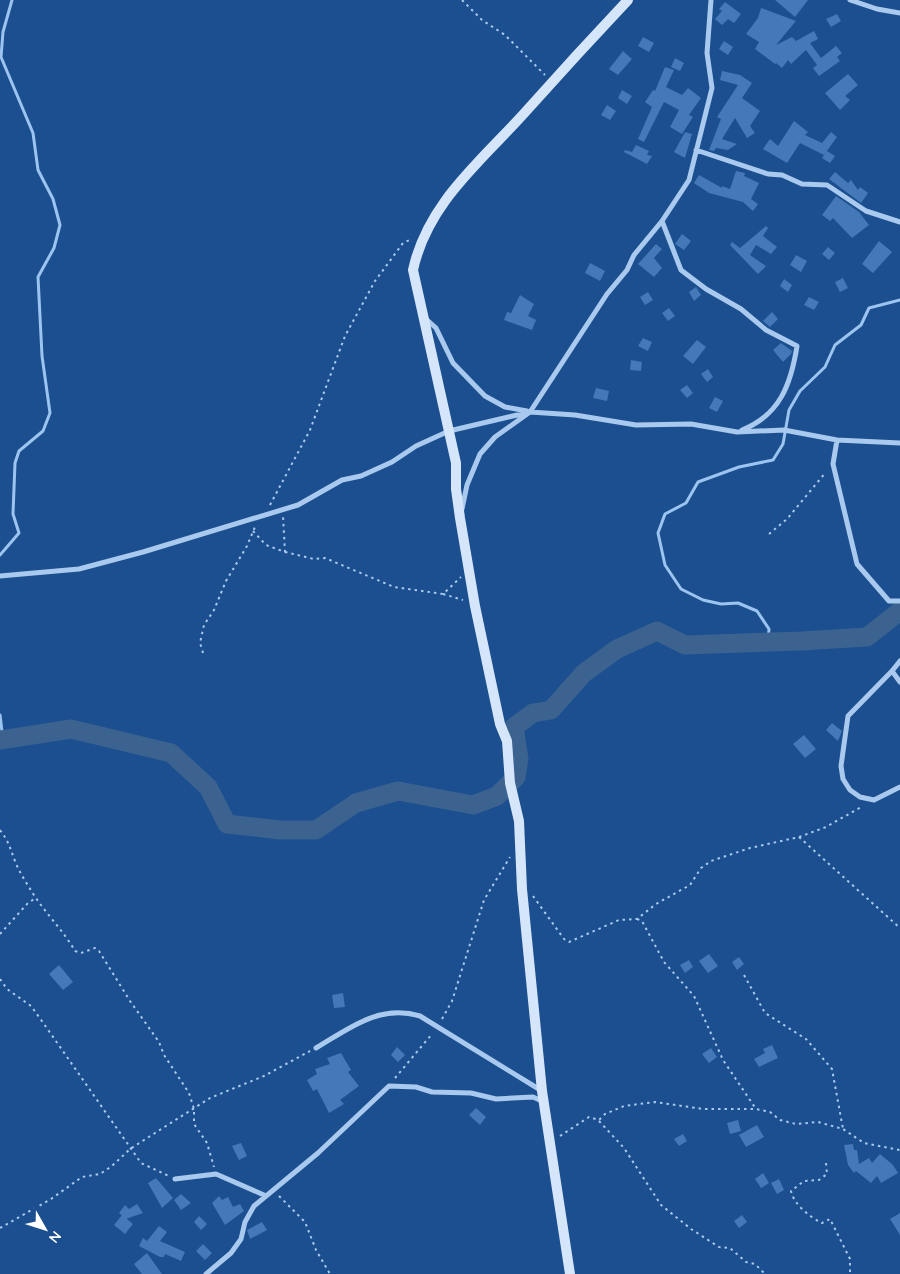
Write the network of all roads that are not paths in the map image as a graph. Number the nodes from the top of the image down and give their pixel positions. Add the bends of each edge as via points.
1 (628, 0) edge
2 (711, 0) edge
3 (850, 0) edge
4 (900, 12) edge
5 (696, 150) junction
6 (662, 221) junction
7 (900, 222) edge
8 (425, 318) junction
9 (530, 412) junction
10 (450, 432) junction
11 (737, 432) junction
12 (837, 440) junction
13 (900, 443) edge
14 (460, 518) junction
15 (0, 576) edge
16 (900, 601) edge
17 (900, 661) edge
18 (892, 671) junction
19 (900, 682) edge
20 (900, 787) edge
21 (316, 1048) road end
22 (542, 1091) junction
23 (544, 1102) junction
24 (175, 1179) road end
25 (264, 1195) junction
26 (206, 1274) edge
27 (570, 1274) edge

1 - 8 street via 477,161 438,210 418,246 413,270
2 - 5 street via 707,53 712,88
3 - 4 street
5 - 6 street via 689,180
5 - 7 street via 802,184 827,185 866,211
6 - 9 street via 607,294
6 - 11 street via 681,270 741,309 766,330 797,346 793,372 783,397 756,424
8 - 9 street via 436,328 453,363 485,396 505,406
8 - 10 street
9 - 10 street
9 - 11 street via 575,415 636,425 691,424
9 - 14 street via 495,437 480,454 467,485
10 - 14 street
10 - 15 street via 416,446 392,462 361,476 342,480 298,505 79,569
11 - 12 street via 784,430
12 - 13 street
12 - 16 street via 833,464 857,564 890,601
14 - 22 street via 475,606 500,724 507,740 510,783 519,821 522,889
17 - 18 street
18 - 19 street
18 - 20 street via 848,716 842,750 842,779 860,797 874,800
21 - 22 street via 369,1018 402,1011 420,1016
22 - 23 street
23 - 25 street via 533,1097 496,1098 389,1086 318,1153
23 - 27 street
24 - 25 street via 216,1174
25 - 26 street via 245,1222 241,1240 232,1253

